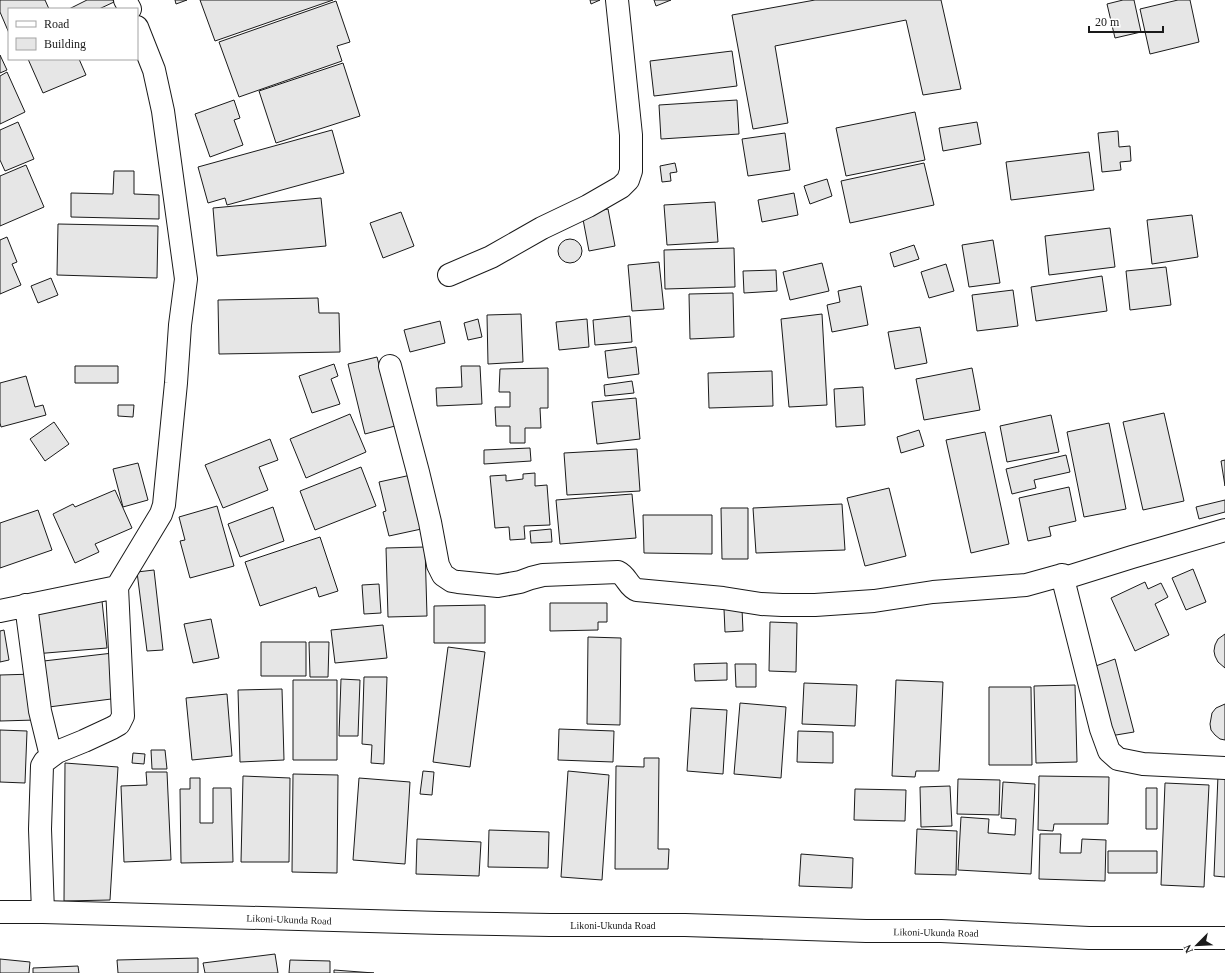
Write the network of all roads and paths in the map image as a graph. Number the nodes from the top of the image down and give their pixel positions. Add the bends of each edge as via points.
1 (617, 0) edge
2 (138, 30) edge
3 (449, 276) dead end
4 (390, 366) dead end
5 (1225, 530) edge
6 (1062, 575) junction
7 (117, 587) junction
8 (26, 605) junction
9 (0, 611) edge
10 (51, 756) junction
11 (1225, 768) edge
12 (0, 912) edge
13 (44, 912) junction
14 (1225, 938) edge

1 - 3 main road via 630,135 631,171 628,180 621,187 588,206
2 - 7 main road via 154,70 163,111 186,279 164,505
4 - 6 main road via 430,522 436,559 443,575 452,581 498,586 543,575 618,572 637,590 761,604 815,605 1026,585
5 - 6 main road via 1068,577
6 - 11 main road via 1101,729 1109,751 1118,759 1143,764
7 - 8 main road
7 - 10 main road via 123,716 119,724 112,728
8 - 9 main road
8 - 10 main road via 40,711
10 - 13 main road via 42,766 40,829
12 - 13 main road, Likoni-Ukunda Road
13 - 14 main road, Likoni-Ukunda Road via 440,923 941,931 1089,938

